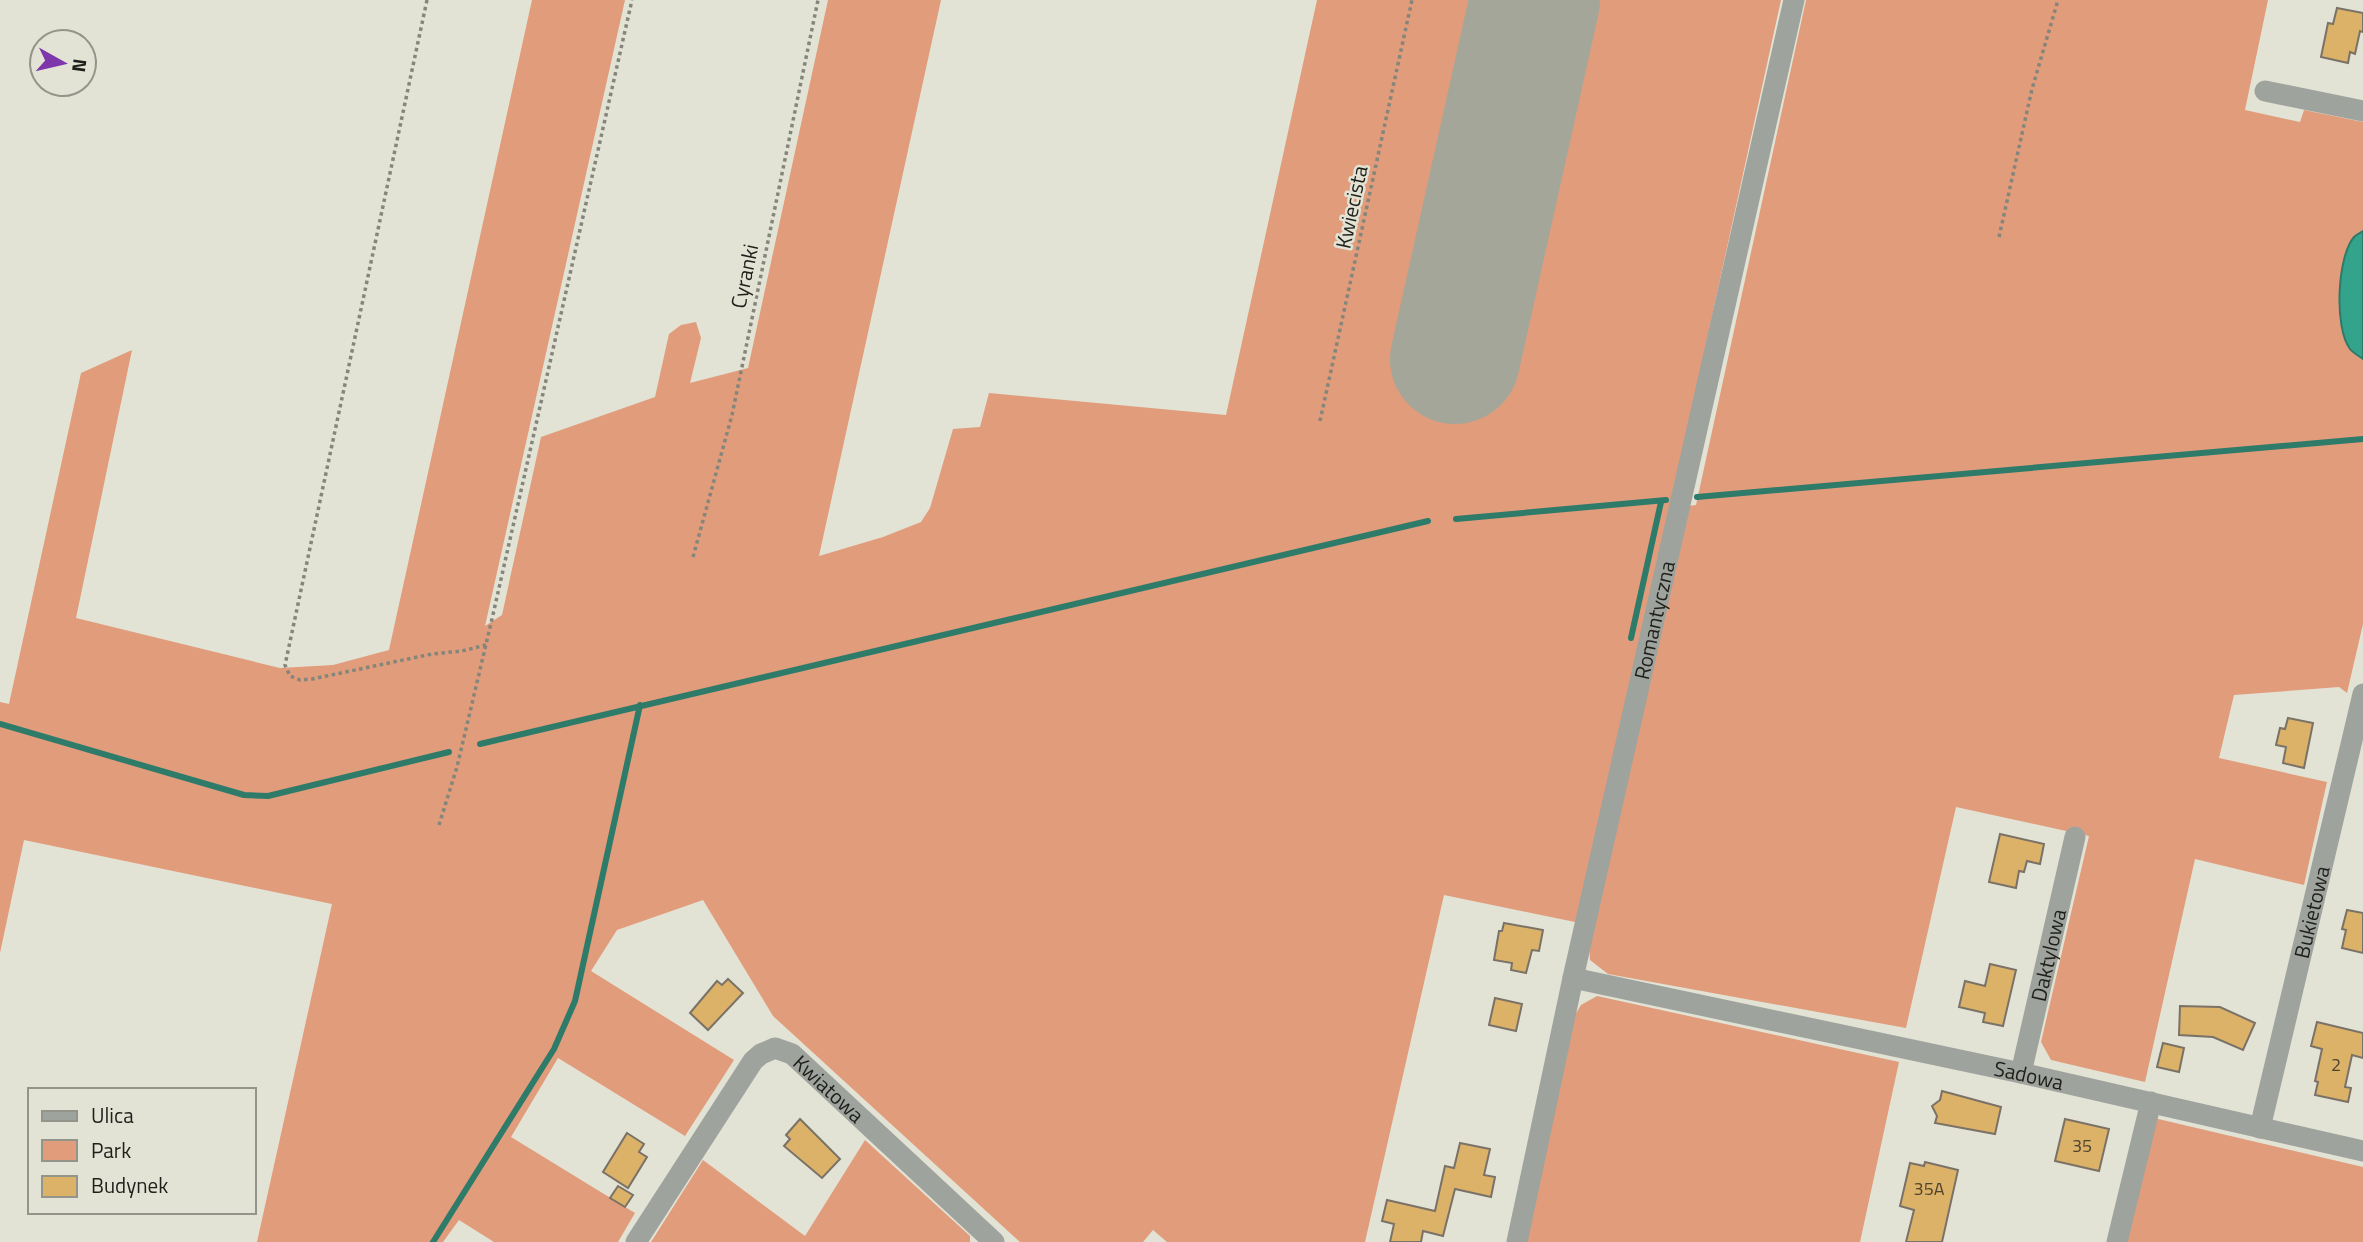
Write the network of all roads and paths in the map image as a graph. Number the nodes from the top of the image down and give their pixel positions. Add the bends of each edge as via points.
1 (427, 0) edge
2 (632, 0) edge
3 (818, 0) edge
4 (1412, 0) edge
5 (1794, 0) edge
6 (2058, 0) edge
7 (2264, 91) dead end
8 (2363, 111) edge
9 (1999, 237) dead end
10 (1320, 421) dead end
11 (693, 557) dead end
12 (486, 645) junction
13 (2363, 694) edge
14 (439, 825) dead end
15 (2074, 837) dead end
16 (1573, 978) junction
17 (2021, 1073) junction
18 (2151, 1101) junction
19 (2260, 1128) junction
20 (2363, 1151) edge
21 (990, 1240) edge
22 (636, 1242) edge
23 (1517, 1242) edge
24 (2117, 1242) edge

1 - 12 path via 285,665 290,676 312,679
2 - 12 path
3 - 11 path, Cyranki via 732,415
4 - 10 path, Kwiecista
5 - 16 street, Romantyczna
6 - 9 path via 2032,89
7 - 8 street
12 - 14 path
13 - 19 street, Bukietowa
15 - 17 street, Daktylowa
16 - 17 street, Sadowa
16 - 23 street, Romantyczna
17 - 18 street, Sadowa
18 - 19 street, Sadowa
18 - 24 street
19 - 20 street, Sadowa
21 - 22 street, Kwiatowa via 792,1054 775,1048 753,1061

